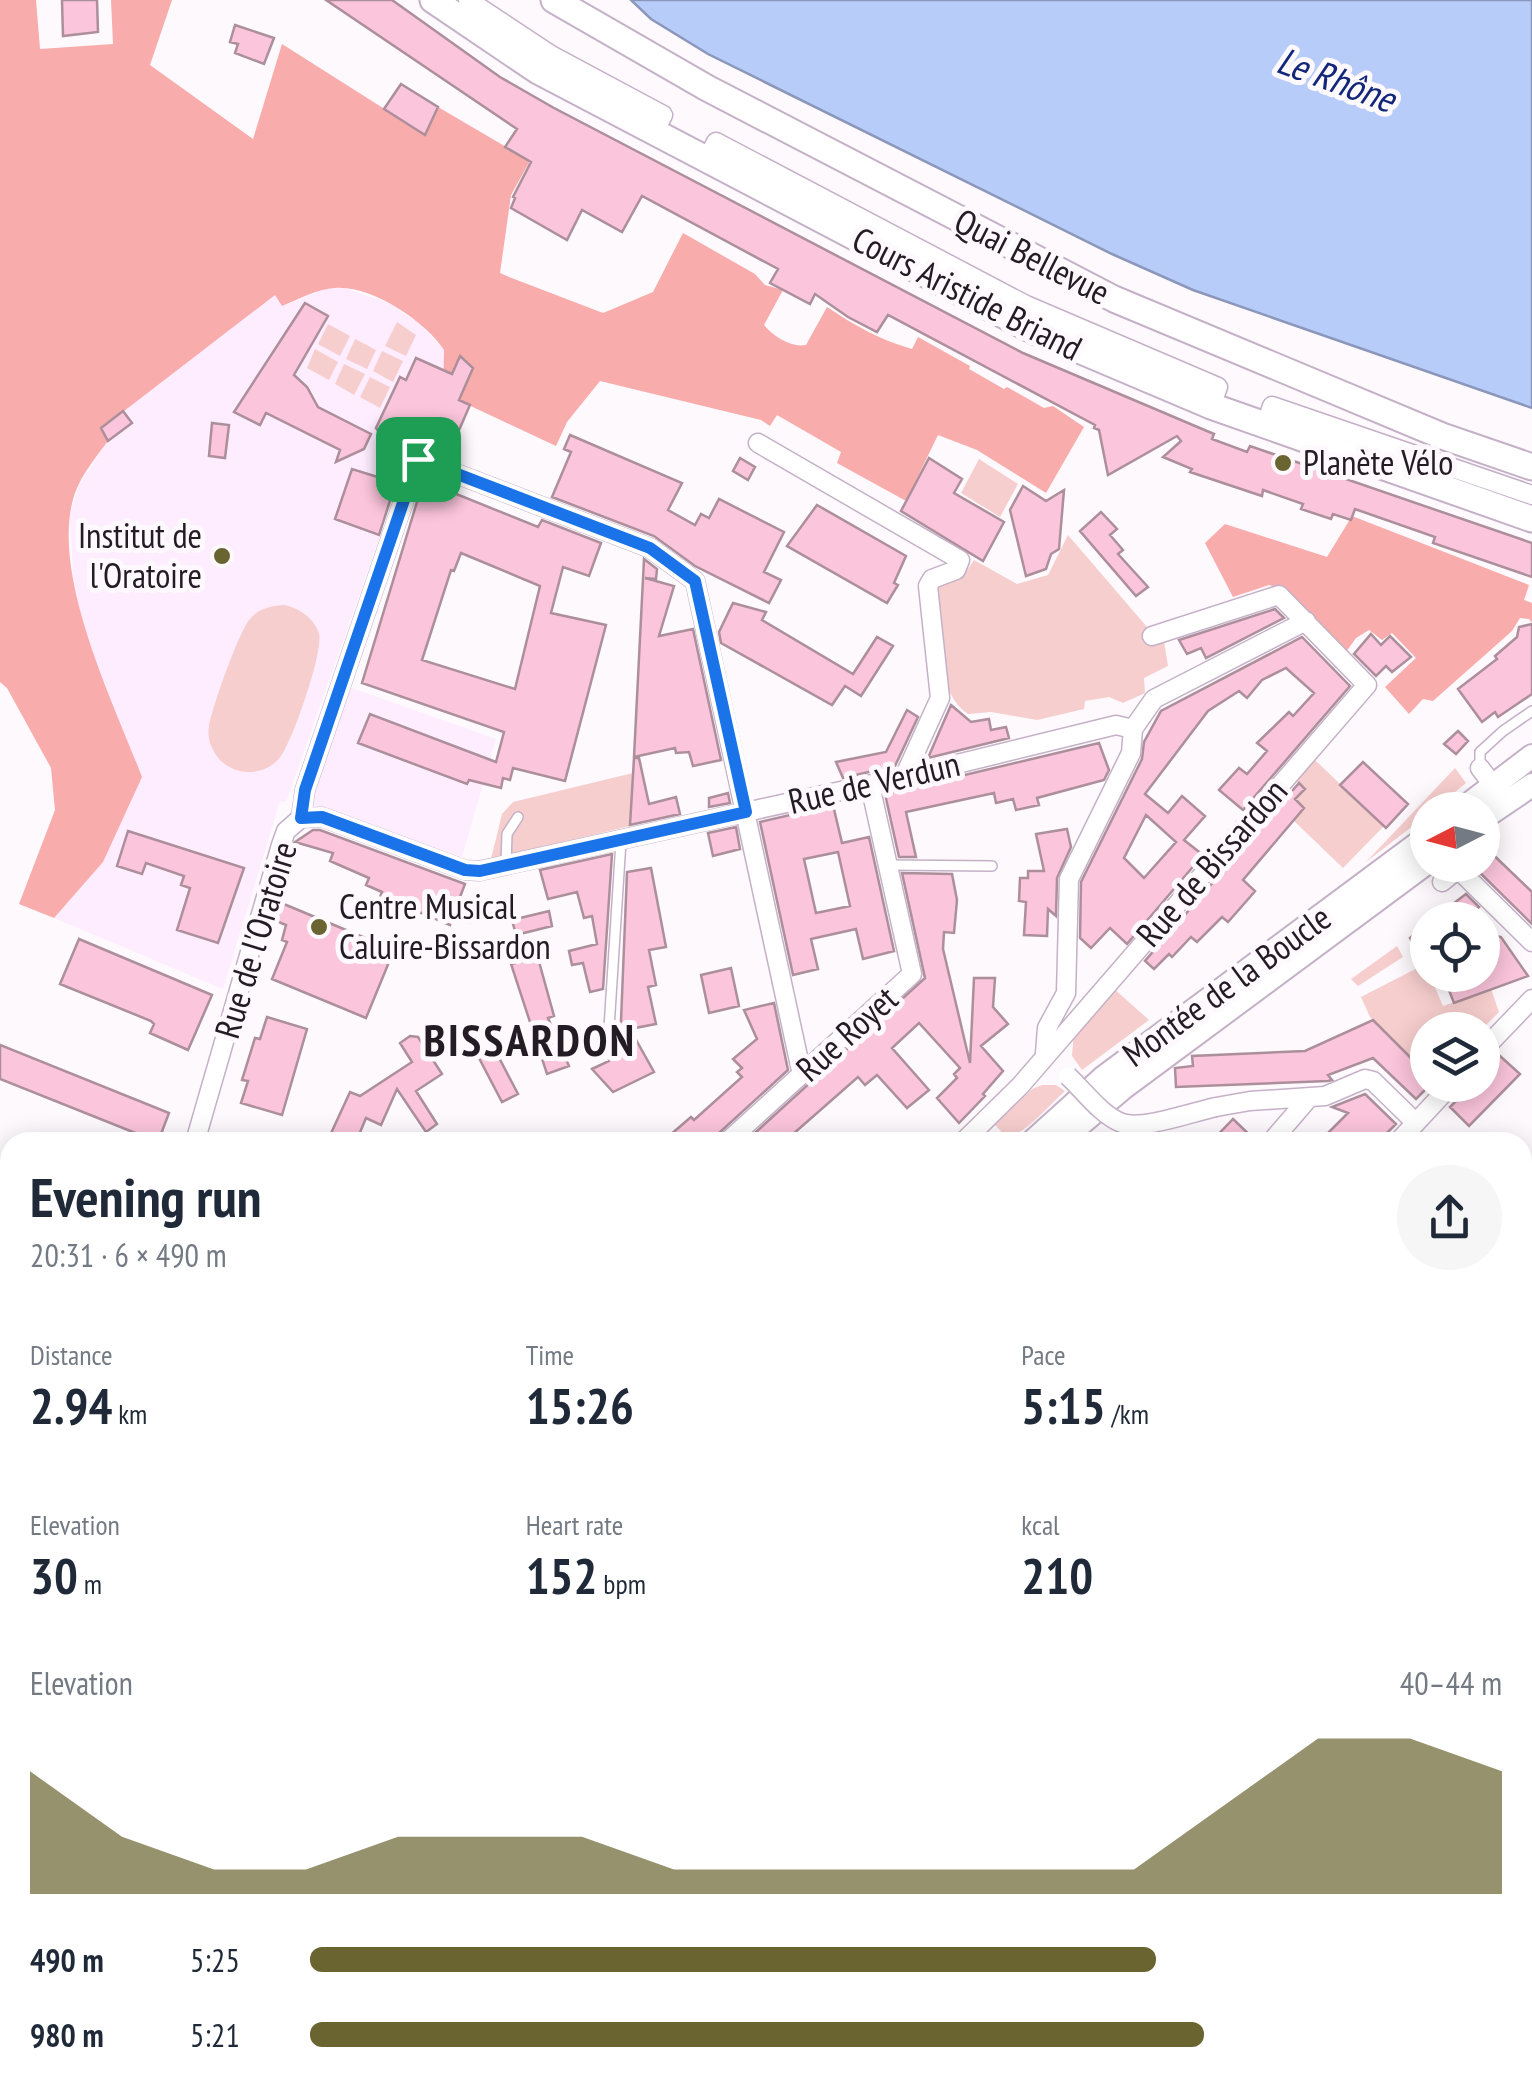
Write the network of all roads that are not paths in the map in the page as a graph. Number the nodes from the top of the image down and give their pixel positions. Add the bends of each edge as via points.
1 (433, 0) edge
2 (468, 0) edge
3 (554, 0) edge
4 (654, 132) junction
5 (1232, 348) junction
6 (1266, 425) junction
7 (758, 444) dead end
8 (1532, 451) edge
9 (1532, 467) edge
10 (1532, 495) edge
11 (1532, 519) edge
12 (1306, 621) junction
13 (1152, 636) dead end
14 (1532, 711) edge
15 (1133, 728) junction
16 (1532, 756) edge
17 (1487, 776) junction
18 (904, 777) junction
19 (870, 785) junction
20 (1532, 785) edge
21 (1474, 792) edge
22 (1500, 807) edge
23 (746, 812) junction
24 (518, 817) dead end
25 (301, 818) junction
26 (621, 840) junction
27 (1410, 849) edge
28 (506, 866) junction
29 (888, 866) junction
30 (992, 866) dead end
31 (1410, 875) edge
32 (1471, 882) edge
33 (1532, 942) edge
34 (1532, 999) edge
35 (609, 1028) dead end
36 (1500, 1032) edge
37 (1045, 1053) junction
38 (802, 1075) junction
39 (1308, 1099) junction
40 (1435, 1102) edge
41 (1416, 1123) junction
42 (198, 1132) edge
43 (737, 1132) edge
44 (973, 1132) edge
45 (1043, 1132) edge
46 (1071, 1132) edge
47 (1279, 1132) edge
48 (1407, 1132) edge

1 - 4 main road, Cours Aristide Briand via 538,71
2 - 4 street via 551,55 664,114
3 - 5 main road, Quai Bellevue via 1012,248
4 - 6 main road, Cours Aristide Briand via 1034,332
5 - 8 main road
5 - 9 main road, Quai Bellevue
6 - 10 street via 1272,406
6 - 11 main road, Cours Aristide Briand
7 - 18 street via 957,556 956,570 928,586 940,698
12 - 13 street via 1275,595
12 - 15 street via 1154,699
12 - 37 street, Rue de Bissardon via 1367,685
14 - 17 lane via 1480,752
15 - 18 street, Rue de Verdun via 1116,725
15 - 37 street via 1132,753 1069,878 1066,992 1047,1028
16 - 17 main road
17 - 21 main road
18 - 19 street, Rue de Verdun
19 - 23 street, Rue de Verdun
19 - 29 street, Rue Royet
20 - 22 main road
23 - 25 street, Rue de l'Oratoire via 695,581 650,548 418,459
23 - 26 street, Rue de Verdun
23 - 38 street
24 - 28 lane via 507,834
25 - 28 street, Rue de Verdun via 322,817 465,870
25 - 42 street, Rue de l'Oratoire via 281,845
26 - 28 street, Rue de Verdun
26 - 35 lane
27 - 45 main road, Montée de la Boucle via 1104,1077
29 - 30 lane
29 - 38 street, Rue Royet via 912,974
31 - 46 main road, Montée de la Boucle
32 - 33 street
34 - 36 street
37 - 39 street, bridge via 1122,1123 1250,1101
37 - 44 street, Rue de Bissardon
38 - 43 street, Rue Royet
39 - 41 street via 1365,1079
39 - 47 street
40 - 41 street
41 - 48 street

